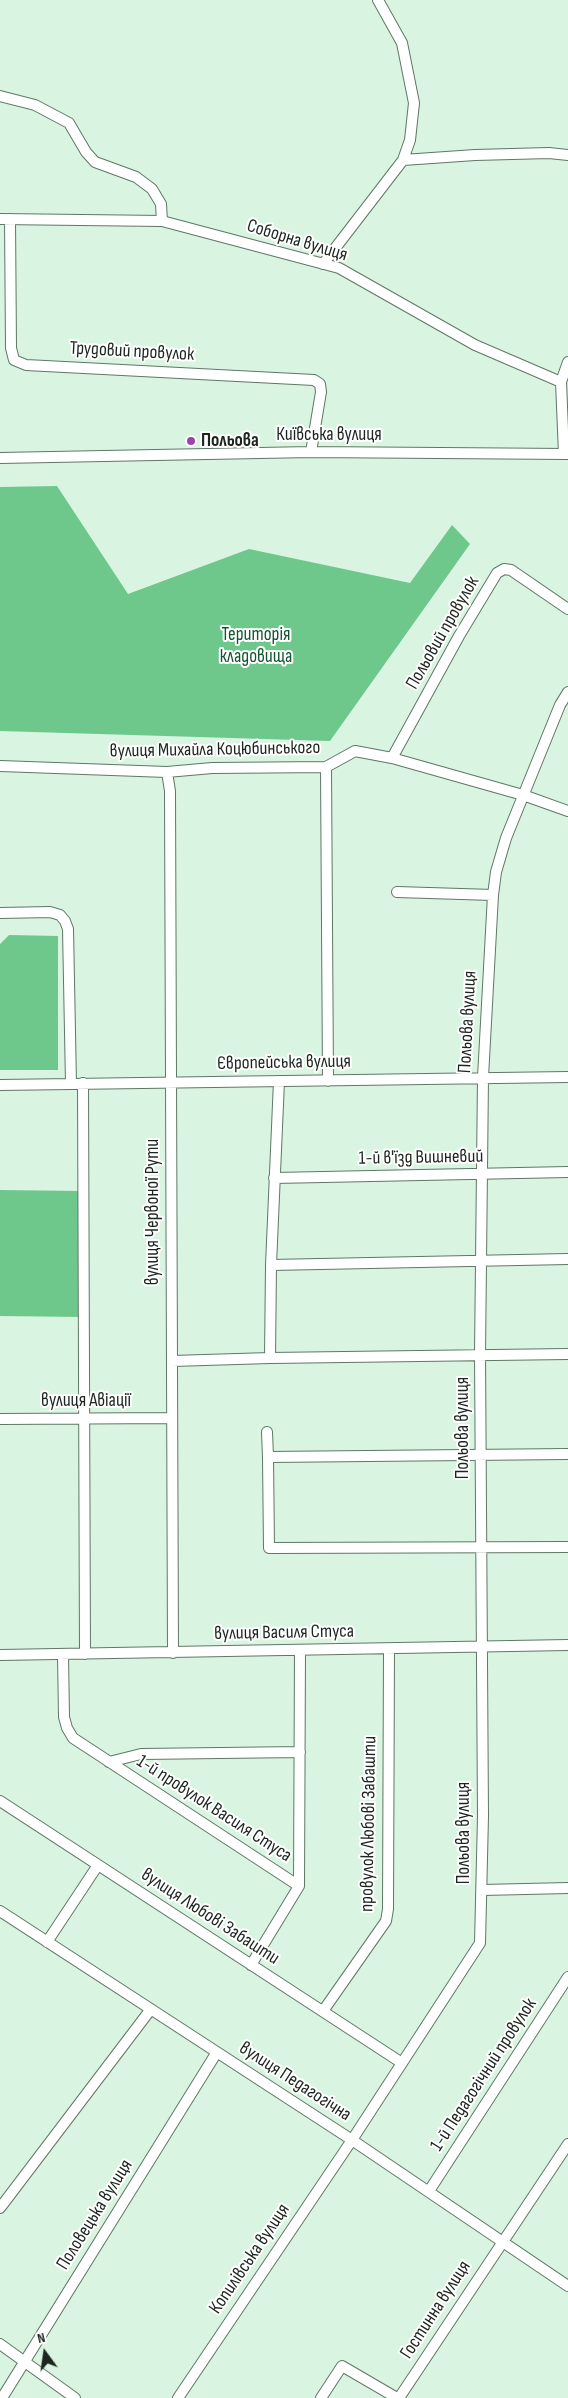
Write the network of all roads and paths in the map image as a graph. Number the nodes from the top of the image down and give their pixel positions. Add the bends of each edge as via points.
1 (378, 0) edge
2 (0, 96) edge
3 (568, 155) edge
4 (403, 160) junction
5 (5, 219) edge
6 (162, 220) junction
7 (323, 264) junction
8 (568, 362) edge
9 (561, 382) junction
10 (311, 452) junction
11 (566, 454) edge
12 (0, 458) edge
13 (568, 609) edge
14 (568, 692) edge
15 (392, 758) junction
16 (0, 766) edge
17 (326, 767) junction
18 (168, 772) junction
19 (523, 796) junction
20 (568, 811) edge
21 (397, 892) dead end
22 (493, 895) junction
23 (0, 913) edge
24 (568, 1076) edge
25 (483, 1077) junction
26 (328, 1080) junction
27 (279, 1081) junction
28 (170, 1082) junction
29 (83, 1083) junction
30 (0, 1084) edge
31 (70, 1084) junction
32 (568, 1172) edge
33 (482, 1174) junction
34 (274, 1178) junction
35 (568, 1259) edge
36 (482, 1261) junction
37 (271, 1265) junction
38 (480, 1354) junction
39 (568, 1354) edge
40 (270, 1358) junction
41 (172, 1361) junction
42 (172, 1418) junction
43 (0, 1419) edge
44 (84, 1419) junction
45 (267, 1432) dead end
46 (481, 1454) junction
47 (568, 1454) edge
48 (268, 1458) junction
49 (568, 1547) edge
50 (482, 1549) junction
51 (568, 1645) edge
52 (481, 1647) junction
53 (388, 1649) junction
54 (300, 1650) junction
55 (173, 1653) junction
56 (63, 1654) junction
57 (85, 1654) junction
58 (0, 1655) edge
59 (300, 1752) junction
60 (109, 1762) junction
61 (0, 1801) edge
62 (98, 1865) junction
63 (299, 1886) junction
64 (568, 1888) edge
65 (482, 1890) junction
66 (0, 1911) edge
67 (47, 1942) junction
68 (252, 1965) junction
69 (568, 1977) edge
70 (151, 2009) junction
71 (323, 2011) junction
72 (217, 2052) junction
73 (402, 2063) junction
74 (352, 2140) junction
75 (568, 2144) edge
76 (429, 2191) junction
77 (0, 2208) edge
78 (503, 2241) junction
79 (568, 2286) edge
80 (0, 2344) edge
81 (24, 2362) junction
82 (2, 2398) edge
83 (75, 2398) edge
84 (178, 2398) edge
85 (320, 2398) edge
86 (398, 2398) edge

1 - 4 street via 402,43 414,102 410,140
2 - 6 street via 35,105 69,123 95,162 136,178 152,189 161,204
3 - 4 street via 475,155
4 - 7 street
5 - 6 street, Соборна вулиця
5 - 10 street, Трудовий провулок via 14,360 26,365 314,380 320,384 321,392
6 - 7 street, Соборна вулиця
7 - 9 street, Соборна вулиця via 339,268 475,345
8 - 9 street
9 - 11 street
10 - 11 street, Київська вулиця
10 - 12 street, Київська вулиця
13 - 15 street, Польовий провулок via 511,570 497,573
14 - 19 street, Польова вулиця
15 - 17 street, вулиця Михайла Коцюбинського via 356,751
15 - 19 street, вулиця Михайла Коцюбинського
16 - 18 street, вулиця Михайла Коцюбинського
17 - 18 street, вулиця Михайла Коцюбинського via 212,768
17 - 26 street
18 - 28 street, вулиця Червоної Рути
19 - 20 street, вулиця Михайла Коцюбинського
19 - 22 street, Польова вулиця via 506,838
21 - 22 street
22 - 25 street, Польова вулиця
23 - 31 street via 50,912 65,921 68,929
24 - 25 street, Європейська вулиця
25 - 26 street, Європейська вулиця
25 - 33 street, Польова вулиця
26 - 27 street, Європейська вулиця
27 - 28 street, Європейська вулиця
27 - 34 street
28 - 29 street, Європейська вулиця
28 - 41 street, вулиця Червоної Рути
29 - 31 street, Європейська вулиця
29 - 44 street
30 - 31 street, Європейська вулиця
32 - 33 street, 1-й в'їзд Вишневий
33 - 34 street, 1-й в'їзд Вишневий
33 - 36 street, Польова вулиця
34 - 37 street
35 - 36 street
36 - 37 street
36 - 38 street, Польова вулиця
37 - 40 street
38 - 39 street
38 - 40 street
38 - 46 street, Польова вулиця
40 - 41 street
41 - 42 street, вулиця Червоної Рути
42 - 44 street, вулиця Авіації
42 - 55 street, вулиця Червоної Рути
43 - 44 street, вулиця Авіації
44 - 57 street
45 - 48 street
46 - 47 street
46 - 48 street
46 - 50 street, Польова вулиця
48 - 50 street via 269,1548
49 - 50 street
50 - 52 street, Польова вулиця
51 - 52 street, вулиця Василя Стуса
52 - 53 street, вулиця Василя Стуса
52 - 65 street, Польова вулиця
53 - 54 street, вулиця Василя Стуса
53 - 71 street, провулок Любові Забашти via 388,1910 386,1921
54 - 55 street, вулиця Василя Стуса
54 - 59 street, 1-й провулок Василя Стуса
55 - 57 street, вулиця Василя Стуса
56 - 57 street, вулиця Василя Стуса
56 - 58 street, вулиця Василя Стуса
56 - 60 street, 1-й провулок Василя Стуса via 67,1728 73,1738
59 - 60 street, 1-й провулок Василя Стуса via 141,1754
59 - 63 street, 1-й провулок Василя Стуса
60 - 63 street, 1-й провулок Василя Стуса
61 - 62 street, вулиця Любові Забашти
62 - 67 street
62 - 68 street, вулиця Любові Забашти
63 - 68 street, 1-й провулок Василя Стуса
64 - 65 street
65 - 73 street, Польова вулиця via 480,1944
66 - 67 street, вулиця Педагогічна
67 - 70 street, вулиця Педагогічна
68 - 71 street, вулиця Любові Забашти
69 - 76 street, 1-й Педагогічний провулок
70 - 72 street, вулиця Педагогічна
70 - 77 street
71 - 73 street, вулиця Любові Забашти
72 - 74 street, вулиця Педагогічна
72 - 81 street, Половецька вулиця
73 - 74 street, Польова вулиця
74 - 76 street, вулиця Педагогічна
74 - 84 street, Копилівська вулиця
75 - 78 street, Гостинна вулиця
76 - 78 street, вулиця Педагогічна
78 - 79 street, вулиця Педагогічна
78 - 86 street, Гостинна вулиця
80 - 81 street
81 - 82 street, Половецька вулиця
81 - 83 street
85 - 86 street via 342,2366

